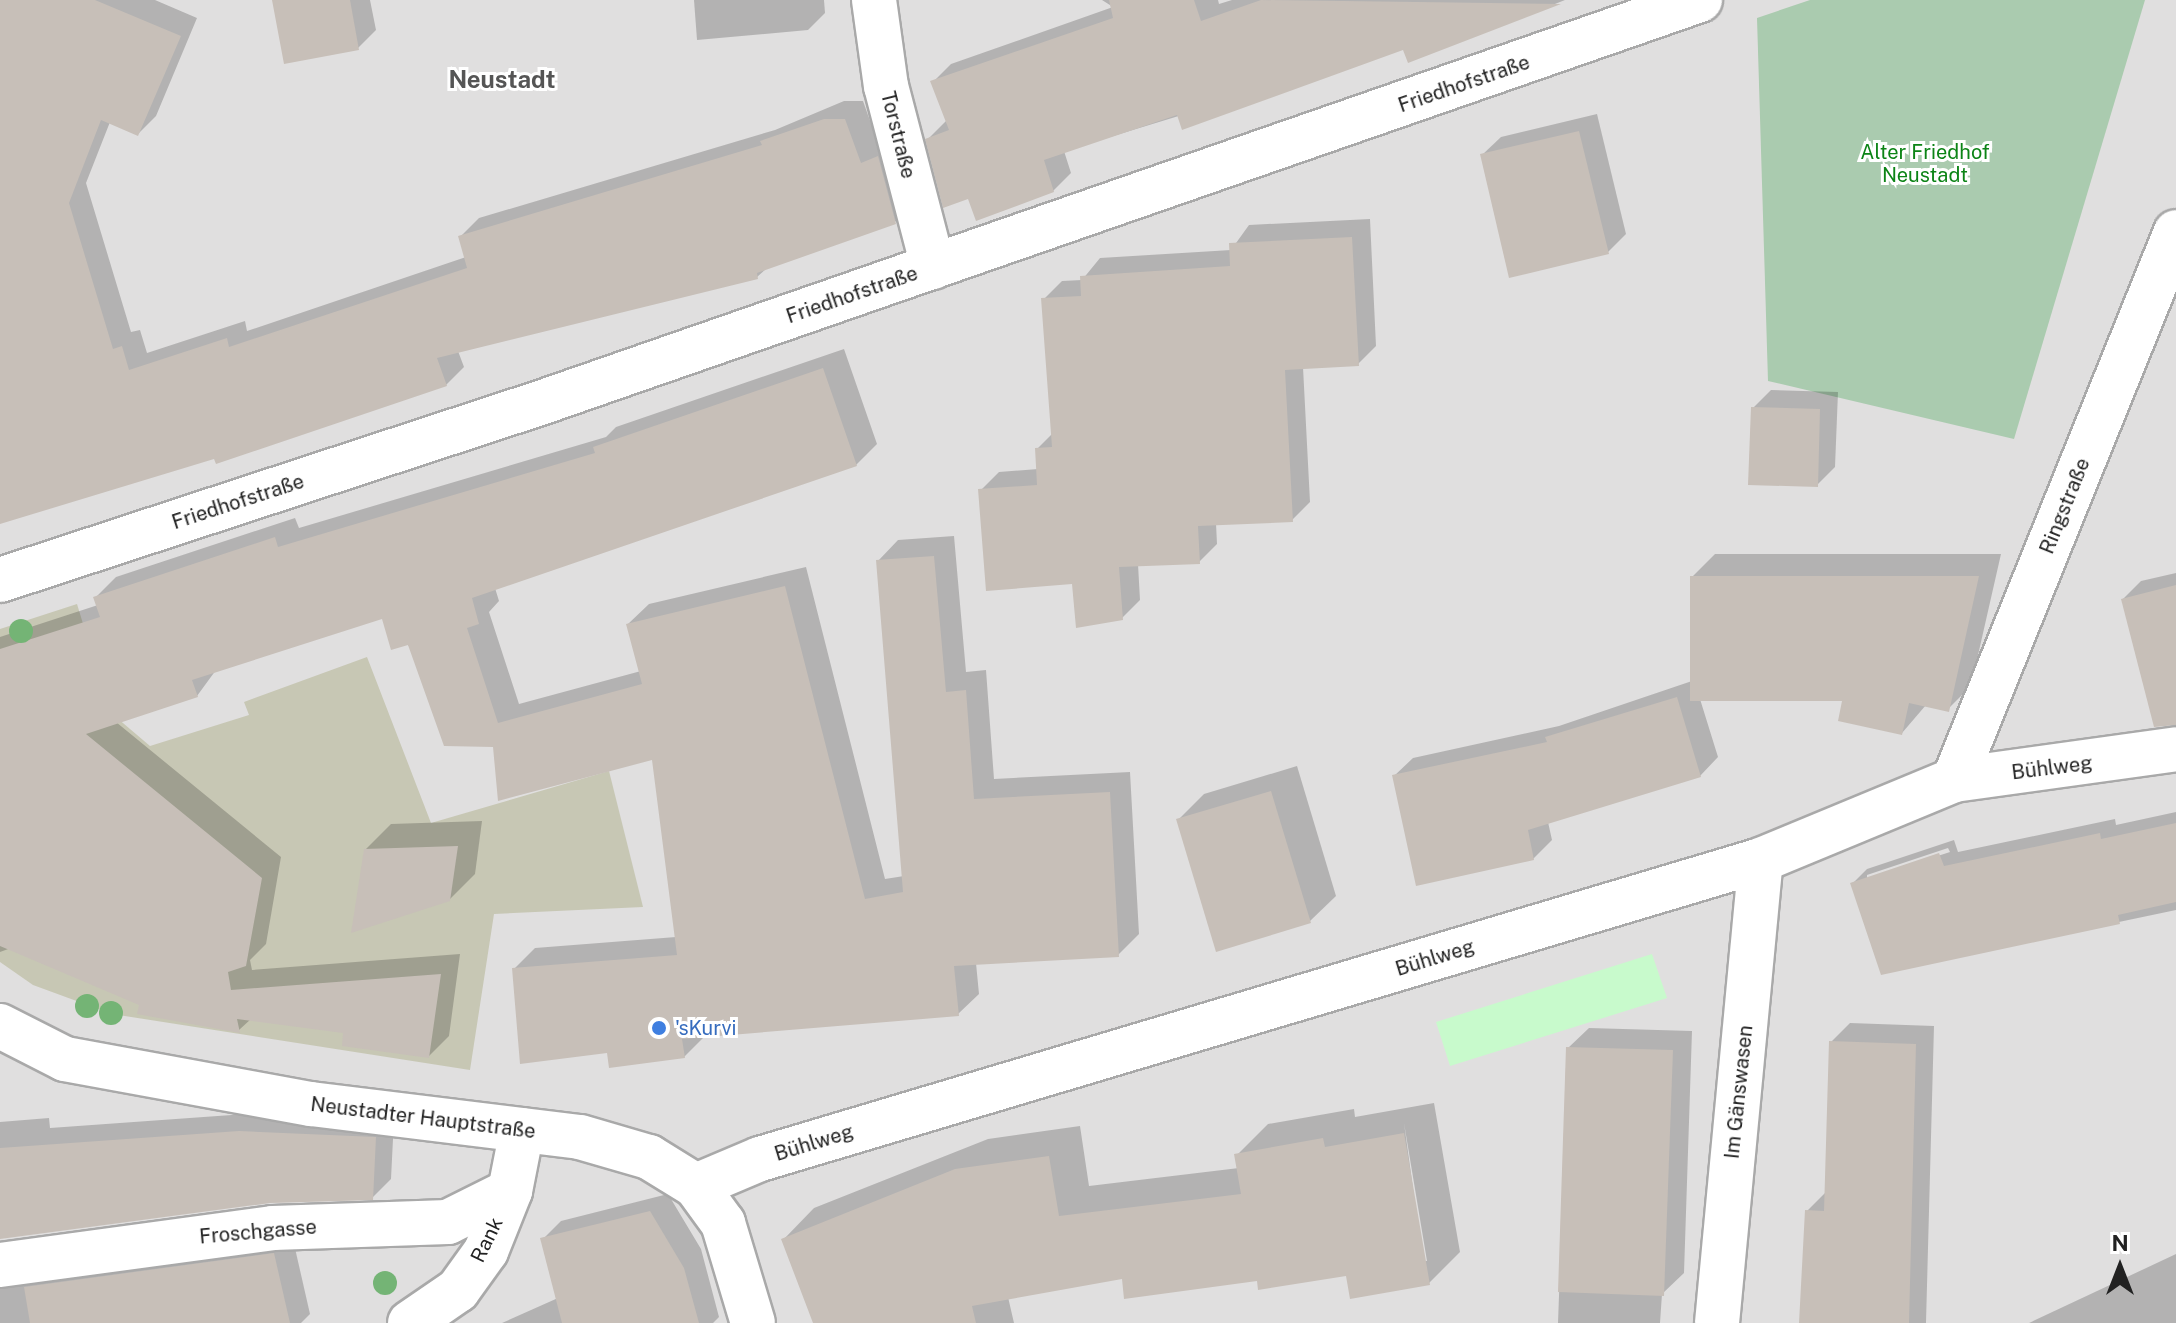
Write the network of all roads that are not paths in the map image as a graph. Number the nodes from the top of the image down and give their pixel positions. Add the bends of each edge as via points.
1 (874, 0) edge
2 (1680, 4) edge
3 (2176, 232) edge
4 (933, 267) junction
5 (0, 580) edge
6 (2176, 749) edge
7 (1954, 780) junction
8 (1761, 860) junction
9 (0, 1026) edge
10 (522, 1130) junction
11 (696, 1186) junction
12 (510, 1191) junction
13 (0, 1265) edge
14 (410, 1323) edge
15 (753, 1323) edge
16 (1717, 1323) edge

1 - 4 street, Torstraße via 886,86
2 - 4 street, Friedhofstraße
3 - 7 street, Ringstraße
4 - 5 street, Friedhofstraße
6 - 7 street, Bühlweg
7 - 8 street, Bühlweg
8 - 11 street, Bühlweg via 760,1159
8 - 16 street, Im Gänswasen
9 - 10 street, Neustadter Hauptstraße via 79,1062 311,1104
10 - 11 street, Neustadter Hauptstraße via 580,1137 649,1157
10 - 12 street, Rank
11 - 15 street, Neustadter Hauptstraße via 723,1223
12 - 13 street, Froschgasse via 448,1222 273,1228
12 - 14 street, Rank via 486,1251 458,1290

